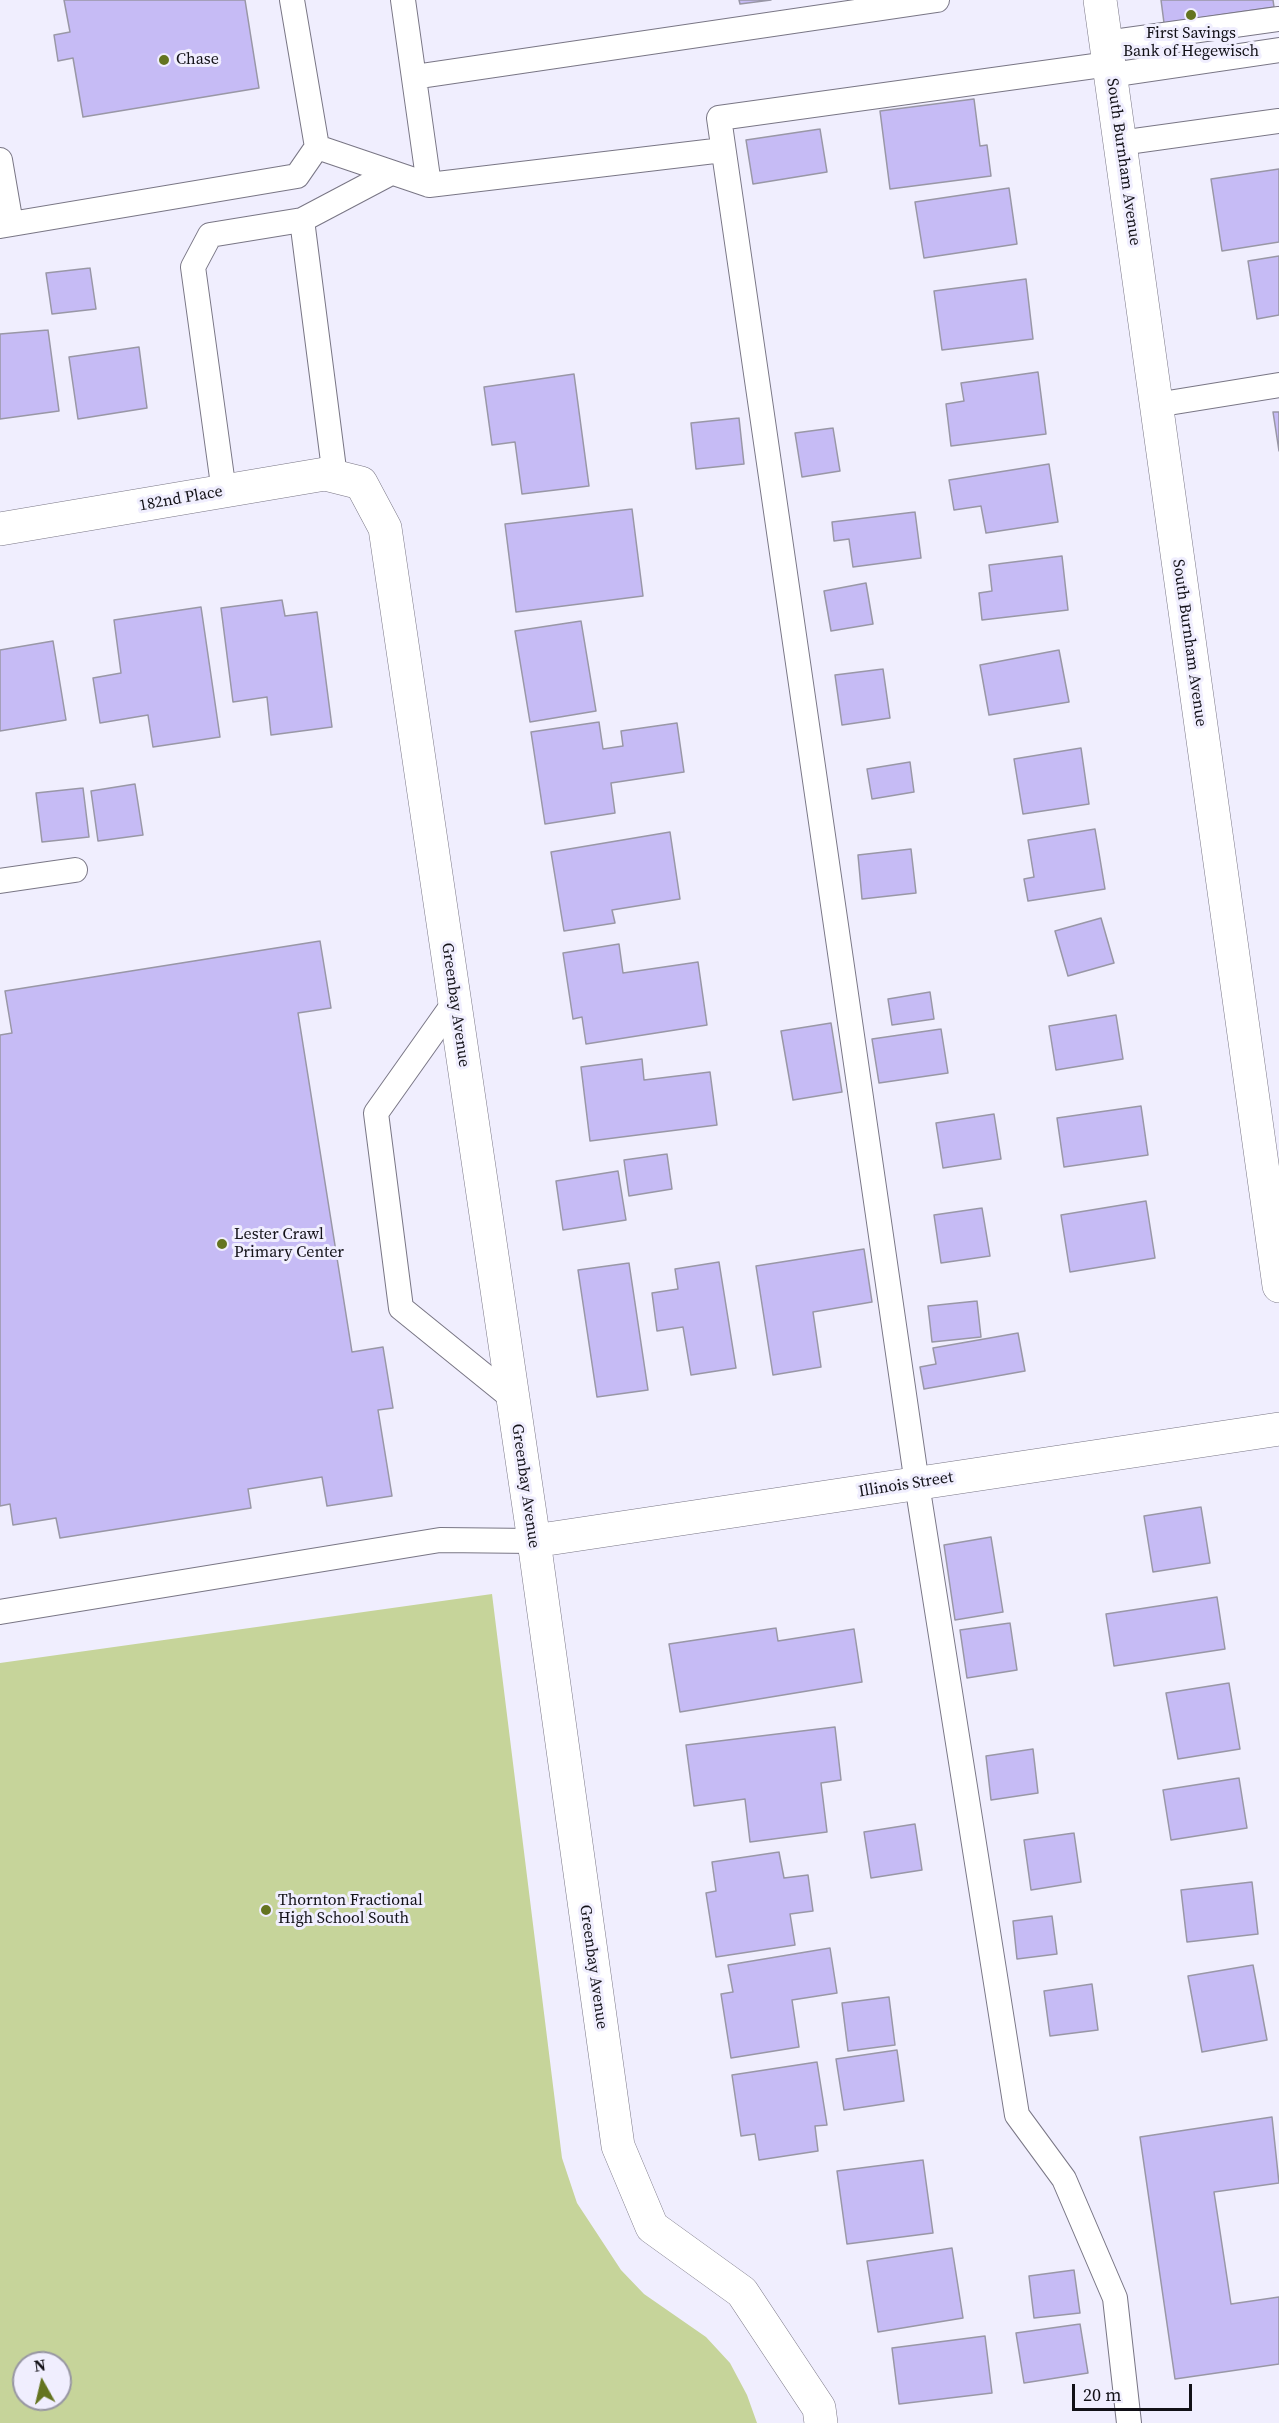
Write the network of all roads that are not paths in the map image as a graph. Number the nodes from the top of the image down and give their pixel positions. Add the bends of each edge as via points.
1 (292, 0) edge
2 (403, 0) edge
3 (937, 0) edge
4 (1101, 0) edge
5 (820, 9) edge
6 (1279, 19) edge
7 (1279, 50) edge
8 (1109, 60) junction
9 (414, 77) junction
10 (1279, 121) edge
11 (1120, 143) junction
12 (317, 147) junction
13 (723, 150) junction
14 (0, 160) edge
15 (391, 173) junction
16 (429, 185) junction
17 (302, 220) junction
18 (5, 225) edge
19 (1279, 385) edge
20 (1156, 405) junction
21 (348, 480) junction
22 (224, 492) junction
23 (0, 529) edge
24 (75, 870) dead end
25 (0, 881) edge
26 (454, 1003) junction
27 (1279, 1286) edge
28 (512, 1398) junction
29 (1279, 1429) edge
30 (917, 1484) junction
31 (534, 1541) junction
32 (0, 1612) edge
33 (821, 2423) edge
34 (1129, 2423) edge

1 - 12 lane
2 - 9 lane
3 - 5 lane
4 - 8 street, South Burnham Avenue
5 - 9 lane
6 - 8 lane
7 - 8 lane
8 - 11 street, South Burnham Avenue
8 - 13 lane via 718,118
9 - 16 lane
10 - 11 lane
11 - 20 street, South Burnham Avenue
12 - 15 lane
12 - 18 lane via 297,176
13 - 16 lane
13 - 30 lane
14 - 18 lane
15 - 16 lane
15 - 17 lane
17 - 21 lane
17 - 22 lane via 210,235 194,267
19 - 20 lane
20 - 27 street, South Burnham Avenue
21 - 22 street, 182nd Place via 325,474
21 - 26 street, Greenbay Avenue via 385,528
22 - 23 street, 182nd Place
24 - 25 lane
26 - 28 street, Greenbay Avenue
26 - 28 lane via 376,1113 401,1308
28 - 31 street, Greenbay Avenue
29 - 30 street, Illinois Street
30 - 31 street, Illinois Street
30 - 34 lane via 1017,2115 1064,2179 1115,2298
31 - 32 lane via 440,1540
31 - 33 street, Greenbay Avenue via 618,2146 652,2227 742,2292 819,2408

